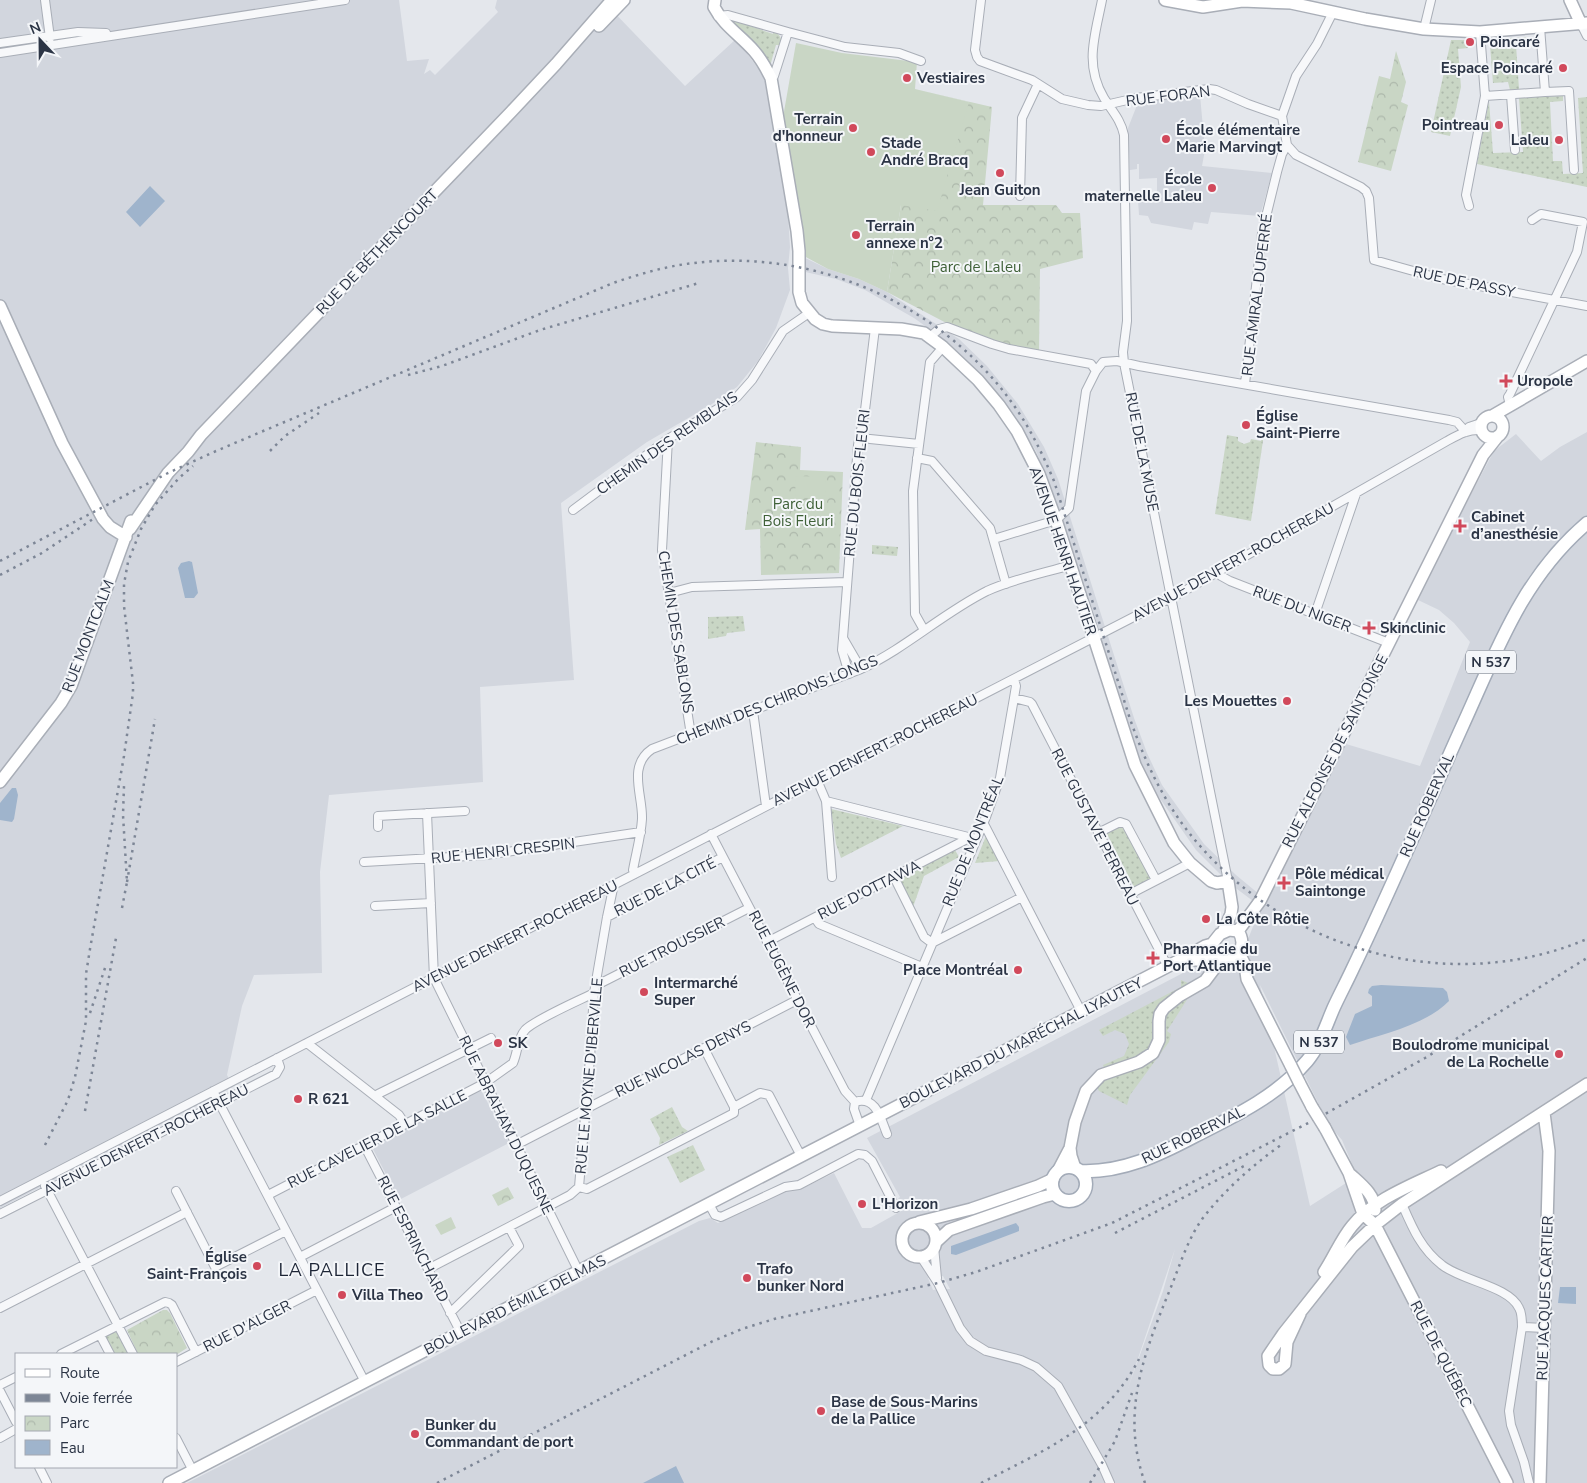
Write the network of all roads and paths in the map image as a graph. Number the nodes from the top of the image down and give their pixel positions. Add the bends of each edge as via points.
1 (45, 0) edge
2 (345, 0) edge
3 (612, 0) edge
4 (618, 0) edge
5 (624, 0) edge
6 (715, 0) edge
7 (981, 0) edge
8 (1102, 0) edge
9 (1165, 0) edge
10 (1242, 0) edge
11 (1432, 0) edge
12 (1570, 0) edge
13 (1333, 12) junction
14 (718, 16) junction
15 (1584, 23) edge
16 (1540, 27) junction
17 (1424, 28) junction
18 (788, 32) junction
19 (1480, 32) junction
20 (49, 35) junction
21 (120, 35) junction
22 (1587, 36) edge
23 (0, 43) edge
24 (581, 44) junction
25 (51, 45) junction
26 (0, 53) edge
27 (921, 61) dead end
28 (556, 64) junction
29 (771, 78) junction
30 (1038, 84) junction
31 (1545, 92) junction
32 (1511, 95) junction
33 (1486, 96) junction
34 (1108, 104) junction
35 (1282, 116) junction
36 (1288, 145) junction
37 (1515, 150) dead end
38 (1574, 170) dead end
39 (1020, 196) dead end
40 (1469, 206) dead end
41 (1532, 220) dead end
42 (1554, 301) junction
43 (0, 306) edge
44 (1587, 306) edge
45 (809, 313) junction
46 (875, 328) junction
47 (930, 337) junction
48 (943, 347) junction
49 (1587, 361) edge
50 (1124, 363) junction
51 (1096, 371) junction
52 (1246, 384) junction
53 (1510, 405) junction
54 (1492, 416) junction
55 (1482, 429) junction
56 (1500, 431) junction
57 (1466, 432) junction
58 (668, 439) junction
59 (870, 439) dead end
60 (919, 444) junction
61 (1483, 456) junction
62 (917, 458) junction
63 (1356, 494) junction
64 (573, 510) dead end
65 (1056, 520) junction
66 (1587, 523) edge
67 (128, 533) junction
68 (994, 539) junction
69 (1071, 565) junction
70 (1217, 572) junction
71 (847, 582) junction
72 (1006, 584) junction
73 (669, 593) junction
74 (1170, 598) junction
75 (1315, 614) junction
76 (924, 630) junction
77 (843, 638) junction
78 (1094, 638) junction
79 (1389, 643) junction
80 (861, 669) junction
81 (849, 674) junction
82 (1014, 679) junction
83 (1014, 698) junction
84 (753, 711) junction
85 (691, 735) junction
86 (817, 780) junction
87 (0, 782) edge
88 (826, 801) junction
89 (766, 806) junction
90 (465, 811) dead end
91 (427, 813) junction
92 (984, 822) junction
93 (378, 827) dead end
94 (641, 832) junction
95 (1098, 833) junction
96 (711, 834) junction
97 (974, 838) junction
98 (723, 857) junction
99 (430, 859) junction
100 (364, 862) dead end
101 (1190, 863) junction
102 (634, 874) junction
103 (894, 877) junction
104 (832, 878) dead end
105 (1156, 880) junction
106 (1228, 881) junction
107 (614, 884) junction
108 (1130, 894) junction
109 (1022, 897) junction
110 (431, 903) junction
111 (375, 906) dead end
112 (750, 908) junction
113 (1234, 910) junction
114 (1251, 915) junction
115 (607, 917) junction
116 (815, 918) junction
117 (1223, 932) junction
118 (1238, 933) junction
119 (768, 942) junction
120 (932, 943) junction
121 (1212, 944) junction
122 (1239, 953) junction
123 (1182, 960) junction
124 (1220, 961) junction
125 (1168, 966) junction
126 (922, 967) junction
127 (434, 978) junction
128 (1247, 979) junction
129 (595, 990) junction
130 (797, 1000) junction
131 (1081, 1011) junction
132 (491, 1038) dead end
133 (307, 1043) junction
134 (704, 1048) junction
135 (468, 1049) junction
136 (277, 1058) junction
137 (485, 1083) junction
138 (1587, 1084) edge
139 (1587, 1090) edge
140 (214, 1091) junction
141 (376, 1097) junction
142 (866, 1100) junction
143 (855, 1102) junction
144 (219, 1103) junction
145 (734, 1107) junction
146 (586, 1109) junction
147 (1544, 1113) junction
148 (879, 1116) junction
149 (405, 1124) junction
150 (860, 1126) junction
151 (887, 1134) dead end
152 (364, 1145) junction
153 (516, 1145) junction
154 (1070, 1148) junction
155 (1478, 1154) junction
156 (802, 1156) junction
157 (1113, 1169) junction
158 (1078, 1170) junction
159 (1056, 1175) junction
160 (42, 1179) junction
161 (579, 1187) junction
162 (1086, 1188) junction
163 (47, 1190) junction
164 (176, 1191) dead end
165 (1055, 1194) junction
166 (268, 1195) junction
167 (0, 1201) edge
168 (708, 1204) junction
169 (1402, 1204) junction
170 (396, 1207) junction
171 (547, 1207) junction
172 (896, 1208) dead end
173 (187, 1212) junction
174 (0, 1214) edge
175 (1371, 1215) junction
176 (919, 1222) junction
177 (510, 1227) junction
178 (286, 1231) junction
179 (935, 1244) junction
180 (300, 1257) junction
181 (921, 1257) junction
182 (86, 1264) junction
183 (428, 1269) junction
184 (579, 1272) junction
185 (938, 1282) junction
186 (317, 1290) junction
187 (1310, 1300) junction
188 (0, 1308) edge
189 (450, 1313) junction
190 (1300, 1314) dead end
191 (118, 1326) junction
192 (1522, 1327) junction
193 (1544, 1328) junction
194 (460, 1333) junction
195 (100, 1335) junction
196 (196, 1352) junction
197 (63, 1353) edge
198 (109, 1353) edge
199 (132, 1353) edge
200 (178, 1361) edge
201 (15, 1378) edge
202 (366, 1382) junction
203 (0, 1385) edge
204 (0, 1391) edge
205 (15, 1420) edge
206 (15, 1430) edge
207 (0, 1438) edge
208 (180, 1453) edge
209 (40, 1468) edge
210 (193, 1471) junction
211 (1507, 1481) edge
212 (1539, 1481) edge
213 (47, 1483) edge
214 (169, 1483) edge
215 (1110, 1483) edge
216 (1529, 1483) edge

1 - 20 street
2 - 21 street
3 - 28 street, RUE DE BÉTHENCOURT
4 - 24 street via 585,35
5 - 24 street, RUE DE BÉTHENCOURT
6 - 14 street
7 - 30 street, RUE FORAN via 977,58
8 - 34 street, RUE DE LA MUSE via 1092,60 1100,90
9 - 10 street via 1203,7
10 - 13 street via 1290,3
11 - 17 street
12 - 15 street
13 - 17 street
13 - 35 street via 1296,76
14 - 18 street via 728,15
14 - 29 street via 753,50
15 - 16 street
15 - 22 street
16 - 19 street
16 - 31 street
17 - 19 street
18 - 27 street via 845,46 900,53
18 - 29 street
19 - 33 street
20 - 21 street via 78,32
20 - 23 street
20 - 25 street
21 - 25 street
24 - 28 street, RUE DE BÉTHENCOURT
25 - 26 street
28 - 67 street, RUE DE BÉTHENCOURT via 164,471 147,494
29 - 45 street via 797,231 798,292
30 - 34 street, RUE FORAN via 1064,100 1094,106
30 - 39 street via 1022,118
31 - 32 street
31 - 38 street via 1569,91
32 - 33 street
32 - 37 street
33 - 40 street via 1466,195
34 - 35 street, RUE FORAN via 1209,89
34 - 50 street, RUE DE LA MUSE via 1123,126 1124,135 1127,321
35 - 36 street
36 - 42 street, RUE DE PASSY via 1296,155 1366,191 1374,260 1442,279
36 - 52 street, RUE AMIRAL DUPERRÉ via 1282,154 1262,233
41 - 42 street via 1541,214 1583,222 1578,252
42 - 44 street, RUE DE PASSY
42 - 53 street via 1508,397
43 - 67 street via 62,443 103,519 110,527
45 - 46 street, AVENUE HENRI HAUTIER via 823,324
45 - 58 street, CHEMIN DES REMBLAIS via 783,331 752,380 737,397
46 - 47 street, AVENUE HENRI HAUTIER via 911,331
46 - 71 street, RUE DU BOIS FLEURI via 858,446
47 - 48 street, AVENUE HENRI HAUTIER
47 - 51 street via 947,327 1008,349 1091,364
48 - 60 street via 930,362
48 - 65 street, AVENUE HENRI HAUTIER via 978,380 1017,431 1039,474
49 - 53 street
50 - 51 street via 1117,360 1103,362
50 - 52 street
50 - 74 street, RUE DE LA MUSE
51 - 65 street via 1086,391 1069,508
52 - 57 street via 1449,420 1457,422
53 - 54 street
53 - 56 street
54 - 55 street via 1485,418
54 - 56 street via 1500,420
55 - 56 street via 1492,438
55 - 57 street, AVENUE DENFERT-ROCHEREAU via 1469,427
55 - 61 street, RUE ALFONSE DE SAINTONGE
56 - 61 street, RUE ALFONSE DE SAINTONGE
57 - 63 street, AVENUE DENFERT-ROCHEREAU
58 - 64 street, CHEMIN DES REMBLAIS
58 - 73 street, CHEMIN DES SABLONS via 662,550
59 - 60 street
60 - 62 street
61 - 79 street, RUE ALFONSE DE SAINTONGE
62 - 68 street via 932,461 990,528
62 - 76 street via 913,491 915,614
63 - 70 street, AVENUE DENFERT-ROCHEREAU
63 - 75 street
65 - 68 street
65 - 69 street, AVENUE HENRI HAUTIER
66 - 157 main road, RUE ROBERVAL / N 537 via 1553,557 1520,602 1380,912 1308,1060 1279,1088 1239,1113 1145,1160
67 - 87 street, RUE MONTCALM via 71,686
68 - 72 street
69 - 72 street, CHEMIN DES CHIRONS LONGS
69 - 78 street, AVENUE HENRI HAUTIER
70 - 74 street, AVENUE DENFERT-ROCHEREAU
70 - 75 street, RUE DU NIGER via 1230,581
71 - 73 street via 692,587
71 - 77 street, RUE DU BOIS FLEURI
72 - 76 street, CHEMIN DES CHIRONS LONGS via 987,591
73 - 85 street, CHEMIN DES SABLONS
74 - 78 street, AVENUE DENFERT-ROCHEREAU
74 - 106 street, RUE DE LA MUSE
75 - 79 street, RUE DU NIGER
76 - 80 street, CHEMIN DES CHIRONS LONGS via 884,658
77 - 80 street
77 - 81 street, RUE DU BOIS FLEURI via 842,650
78 - 82 street, AVENUE DENFERT-ROCHEREAU
78 - 101 street, AVENUE HENRI HAUTIER via 1131,757 1171,839
79 - 114 street, RUE ALFONSE DE SAINTONGE
80 - 81 street, CHEMIN DES CHIRONS LONGS
81 - 84 street, CHEMIN DES CHIRONS LONGS
82 - 83 street, RUE DE MONTRÉAL
82 - 86 street, AVENUE DENFERT-ROCHEREAU
83 - 92 street, RUE DE MONTRÉAL via 1000,778
83 - 95 street, RUE GUSTAVE PERREAU via 1032,704
84 - 85 street, CHEMIN DES CHIRONS LONGS
84 - 89 street
85 - 94 street, CHEMIN DES CHIRONS LONGS via 652,749 640,762
86 - 88 street
86 - 89 street, AVENUE DENFERT-ROCHEREAU
88 - 97 street
88 - 104 street
89 - 96 street, AVENUE DENFERT-ROCHEREAU
90 - 91 street
91 - 93 street via 378,816
91 - 99 street
92 - 97 street, RUE DE MONTRÉAL
92 - 109 street
94 - 99 street, RUE HENRI CRESPIN via 486,855
94 - 102 street, CHEMIN DES CHIRONS LONGS via 632,870
95 - 105 street via 1120,822 1126,824
95 - 108 street, RUE GUSTAVE PERREAU
96 - 98 street, RUE EUGÈNE DOR
96 - 102 street, AVENUE DENFERT-ROCHEREAU
97 - 103 street, RUE D'OTTAWA
97 - 120 street, RUE DE MONTRÉAL
98 - 112 street, RUE EUGÈNE DOR
98 - 115 street, RUE DE LA CITÉ
99 - 100 street, RUE HENRI CRESPIN
99 - 110 street
101 - 105 street
101 - 106 street, AVENUE HENRI HAUTIER via 1211,881
102 - 107 street, AVENUE DENFERT-ROCHEREAU
103 - 116 street, RUE D'OTTAWA
103 - 120 street via 924,937
105 - 108 street
106 - 113 street, RUE DE LA MUSE
107 - 115 street, RUE LE MOYNE D'IBERVILLE
107 - 127 street, AVENUE DENFERT-ROCHEREAU
108 - 125 street, RUE GUSTAVE PERREAU
109 - 120 street
109 - 131 street
110 - 111 street
110 - 127 street
112 - 119 street, RUE EUGÈNE DOR
112 - 129 street, RUE TROUSSIER
113 - 114 street
113 - 117 street, RUE DE LA MUSE
113 - 118 street, RUE DE LA MUSE
114 - 118 street, RUE ALFONSE DE SAINTONGE via 1253,917
115 - 129 street, RUE LE MOYNE D'IBERVILLE
116 - 119 street, RUE D'OTTAWA
116 - 126 street via 818,924
117 - 118 street
117 - 121 street
118 - 122 street via 1242,946
119 - 130 street, RUE EUGÈNE DOR
120 - 126 street, RUE DE MONTRÉAL
121 - 123 street, BOULEVARD DU MARÉCHAL LYAUTEY
121 - 124 street via 1213,952
122 - 124 street via 1234,959
122 - 128 street, RUE DE QUÉBEC
123 - 124 street, BOULEVARD DU MARÉCHAL LYAUTEY
123 - 125 street, BOULEVARD DU MARÉCHAL LYAUTEY
124 - 128 street, RUE DE QUÉBEC
124 - 154 street via 1205,981 1164,1008 1160,1014 1159,1040 1153,1053 1139,1062 1101,1075 1086,1091 1074,1122
125 - 131 street, BOULEVARD DU MARÉCHAL LYAUTEY
126 - 142 street, RUE DE MONTRÉAL
127 - 133 street, AVENUE DENFERT-ROCHEREAU
127 - 135 street, RUE ABRAHAM DUQUESNE
128 - 175 street, RUE DE QUÉBEC, bridge
129 - 137 street, RUE TROUSSIER via 525,1030 514,1063
129 - 146 street, RUE LE MOYNE D'IBERVILLE
130 - 134 street, RUE NICOLAS DENYS
130 - 143 street, RUE EUGÈNE DOR via 845,1091
131 - 148 street, BOULEVARD DU MARÉCHAL LYAUTEY
132 - 135 street
133 - 136 street, AVENUE DENFERT-ROCHEREAU
133 - 141 street
134 - 145 street
134 - 146 street, RUE NICOLAS DENYS
135 - 137 street, RUE ABRAHAM DUQUESNE
135 - 141 street
136 - 140 street, AVENUE DENFERT-ROCHEREAU
136 - 144 street, AVENUE DENFERT-ROCHEREAU via 280,1067 276,1074
137 - 149 street, RUE CAVELIER DE LA SALLE
137 - 153 street, RUE ABRAHAM DUQUESNE
138 - 147 street
139 - 147 street
140 - 144 street
140 - 160 street, AVENUE DENFERT-ROCHEREAU
141 - 149 street
142 - 143 street
142 - 148 street via 872,1103
143 - 150 street
144 - 163 street, AVENUE DENFERT-ROCHEREAU
144 - 166 street
145 - 156 street via 760,1093 769,1095
145 - 161 street via 734,1113 700,1132 587,1189
146 - 153 street, RUE NICOLAS DENYS
146 - 161 street, RUE LE MOYNE D'IBERVILLE
147 - 155 street
147 - 193 street, RUE JACQUES CARTIER via 1549,1151
148 - 150 street, BOULEVARD DU MARÉCHAL LYAUTEY
148 - 151 street
149 - 152 street, RUE CAVELIER DE LA SALLE
150 - 156 street, BOULEVARD ÉMILE DELMAS
152 - 166 street, RUE CAVELIER DE LA SALLE
152 - 170 street, RUE ESPRINCHARD
153 - 171 street, RUE ABRAHAM DUQUESNE
154 - 158 street via 1072,1161
154 - 159 street
155 - 169 street
155 - 175 street via 1391,1196
156 - 168 street, BOULEVARD ÉMILE DELMAS
157 - 158 main road, RUE ROBERVAL
157 - 162 main road, RUE ROBERVAL
158 - 159 main road via 1064,1168
158 - 162 main road via 1085,1177
159 - 165 main road via 1052,1184
159 - 176 street via 1038,1186 971,1209
160 - 163 street
160 - 167 street, AVENUE DENFERT-ROCHEREAU
161 - 171 street, RUE LE MOYNE D'IBERVILLE
162 - 165 main road via 1075,1201 1064,1201
163 - 174 street, AVENUE DENFERT-ROCHEREAU
163 - 182 street
164 - 173 street
165 - 179 street via 949,1230
166 - 178 street
168 - 172 street via 715,1215 721,1217 786,1187 799,1185 858,1154 872,1161
168 - 184 street, BOULEVARD ÉMILE DELMAS
169 - 175 street
169 - 192 street via 1418,1240 1428,1252 1456,1274 1504,1292 1519,1306
170 - 180 street
170 - 183 street, RUE ESPRINCHARD
171 - 177 street, RUE LE MOYNE D'IBERVILLE
171 - 184 street, RUE ABRAHAM DUQUESNE
173 - 178 street via 215,1267
173 - 182 street
175 - 187 street via 1352,1247
175 - 187 street via 1353,1225 1344,1237
175 - 211 street, RUE DE QUÉBEC
176 - 179 street via 930,1226
176 - 181 street via 905,1230 902,1245 912,1256
177 - 183 street, RUE LE MOYNE D'IBERVILLE
177 - 189 street via 519,1246
178 - 180 street
179 - 181 street
179 - 185 street
180 - 186 street
181 - 185 street
182 - 188 street
182 - 191 street
183 - 189 street, RUE ESPRINCHARD
184 - 194 street, BOULEVARD ÉMILE DELMAS
185 - 215 street via 960,1328 970,1341 986,1351 1036,1367 1058,1386
186 - 196 street, RUE D'ALGER
186 - 202 street
187 - 190 street
189 - 194 street, RUE ESPRINCHARD
191 - 195 street
191 - 196 street via 169,1302
191 - 199 street
192 - 193 street
192 - 216 street via 1509,1411
193 - 212 street, RUE JACQUES CARTIER
194 - 202 street, BOULEVARD ÉMILE DELMAS
195 - 197 street
195 - 198 street
196 - 200 street, RUE D'ALGER
201 - 203 street
202 - 210 street, BOULEVARD ÉMILE DELMAS
204 - 205 street
206 - 207 street
208 - 210 street
209 - 213 street
210 - 214 street, BOULEVARD ÉMILE DELMAS

